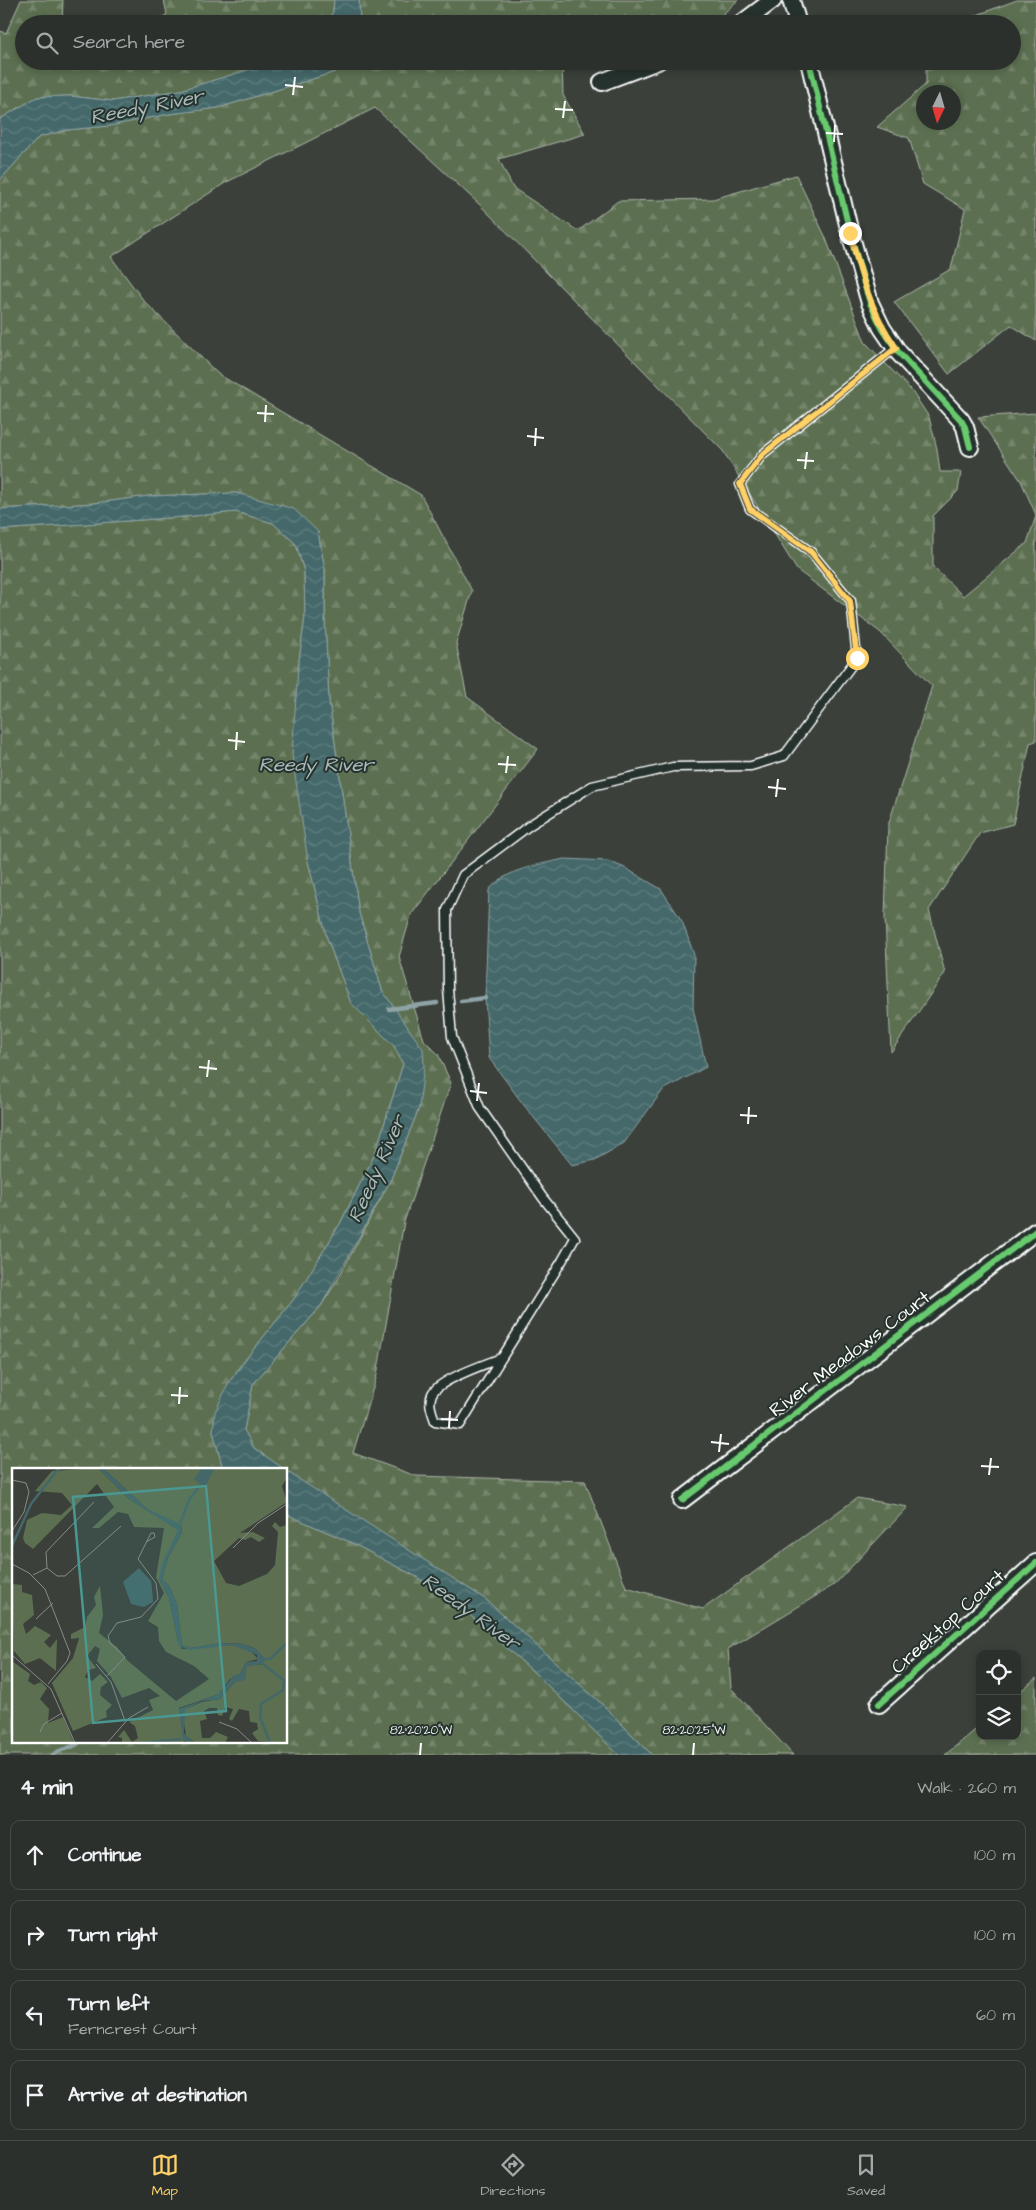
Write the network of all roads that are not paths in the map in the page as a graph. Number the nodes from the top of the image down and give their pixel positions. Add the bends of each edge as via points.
1 (774, 0) edge
2 (791, 0) edge
3 (753, 15) edge
4 (795, 15) edge
5 (634, 70) edge
6 (811, 70) edge
7 (602, 82) dead end
8 (896, 348) junction
9 (970, 447) dead end
10 (1036, 1232) edge
11 (501, 1358) junction
12 (682, 1500) dead end
13 (1036, 1563) edge
14 (879, 1704) dead end

1 - 3 street
2 - 4 street
5 - 7 street
6 - 8 street via 863,282 876,317
8 - 9 street via 960,420
8 - 11 lane via 763,454 740,484 750,509 811,552 850,601 857,658 784,756 751,766 672,767 592,786 530,825 463,875 447,910 452,1037 480,1108 574,1238
10 - 12 street, River Meadows Court
11 - 11 lane via 460,1426 435,1421 430,1404 433,1392 450,1379
13 - 14 street, Creektop Court

